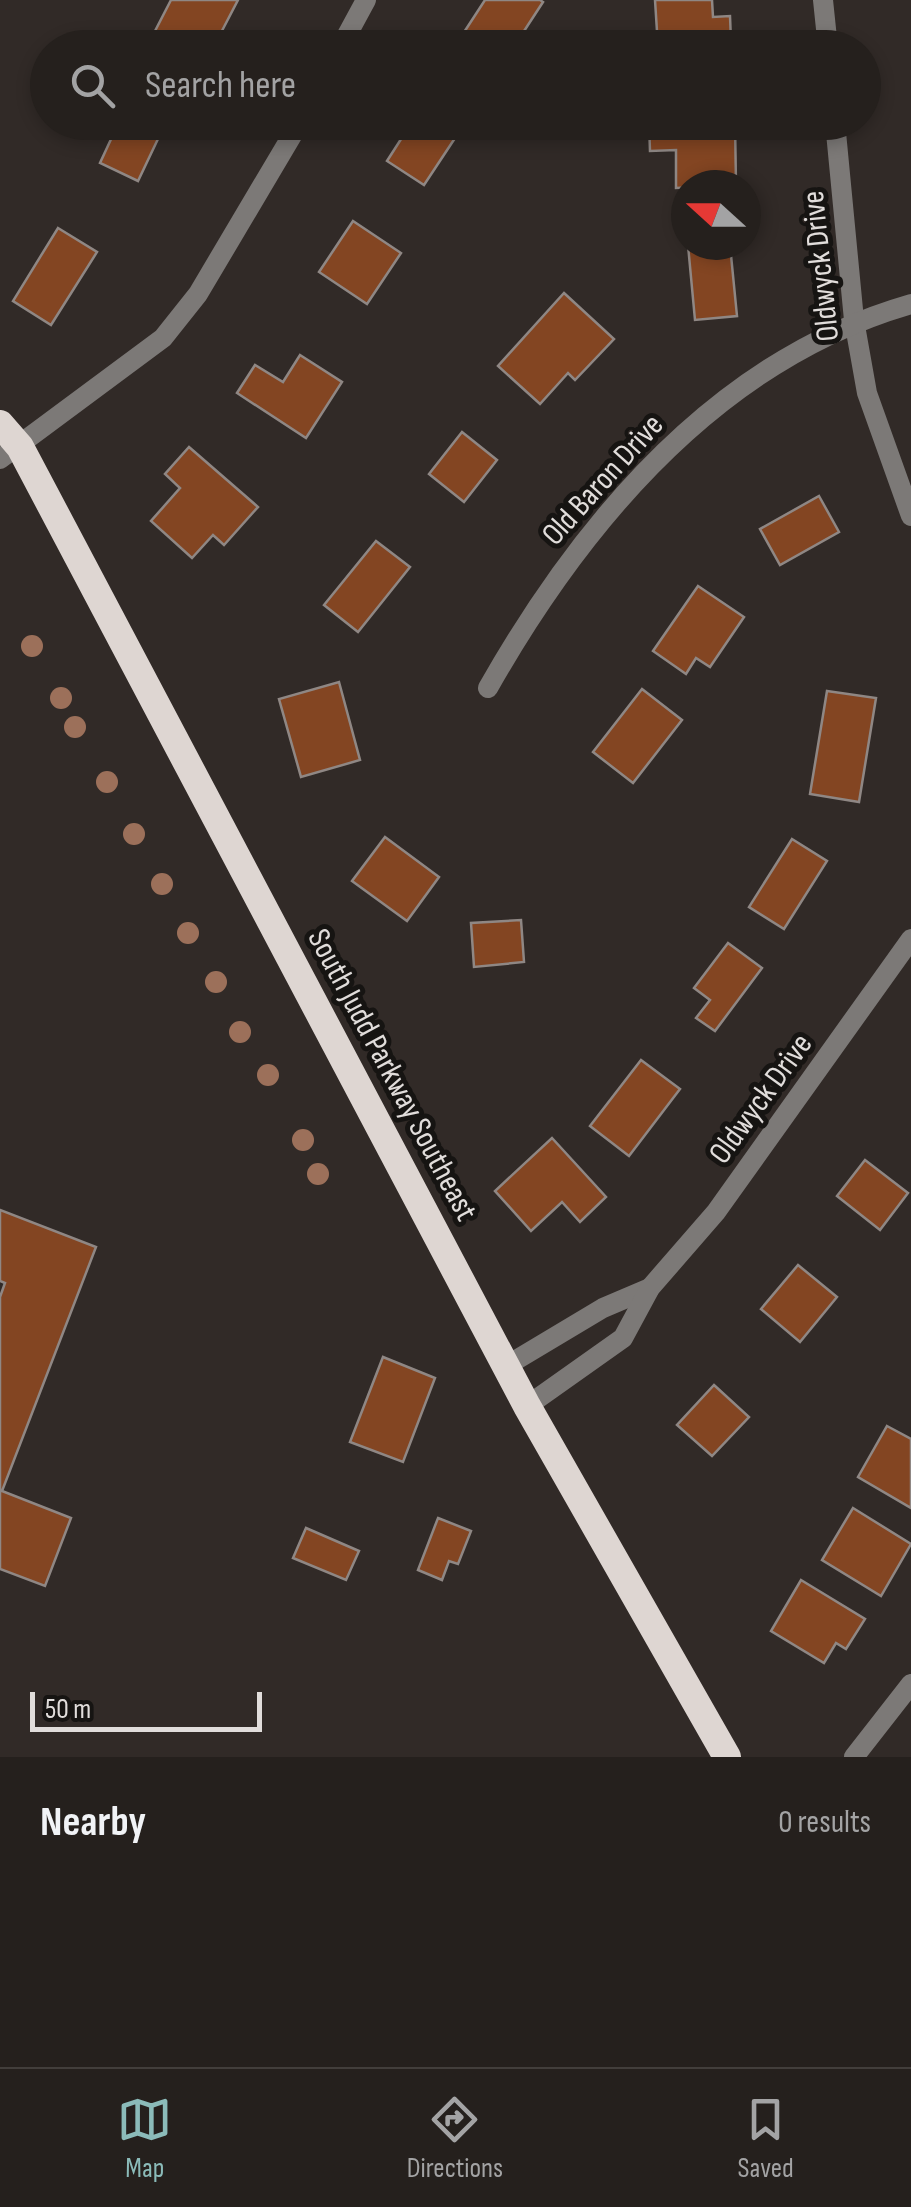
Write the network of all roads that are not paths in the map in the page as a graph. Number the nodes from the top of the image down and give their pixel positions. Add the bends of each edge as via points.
1 (366, 0) edge
2 (823, 0) edge
3 (350, 30) edge
4 (826, 30) edge
5 (289, 140) edge
6 (837, 140) edge
7 (911, 304) edge
8 (854, 320) junction
9 (0, 424) edge
10 (10, 453) edge
11 (911, 516) edge
12 (488, 688) dead end
13 (911, 939) edge
14 (650, 1288) junction
15 (506, 1366) junction
16 (527, 1406) junction
17 (911, 1684) edge
18 (727, 1757) edge
19 (854, 1757) edge

1 - 3 street
2 - 4 street
5 - 10 street via 198,294 163,338
6 - 8 street, Oldwyck Drive
7 - 8 street, Old Baron Drive
8 - 11 street, Oldwyck Drive via 868,393
8 - 12 street, Old Baron Drive via 743,386 666,446 559,574
9 - 10 highway, South Judd Parkway Southeast
10 - 15 highway, South Judd Parkway Southeast
13 - 14 street, Oldwyck Drive via 716,1212
14 - 15 street, Oldwyck Drive
14 - 16 street, Oldwyck Drive via 624,1338
15 - 16 highway, South Judd Parkway Southeast
16 - 18 highway, South Judd Parkway Southeast
17 - 19 street

